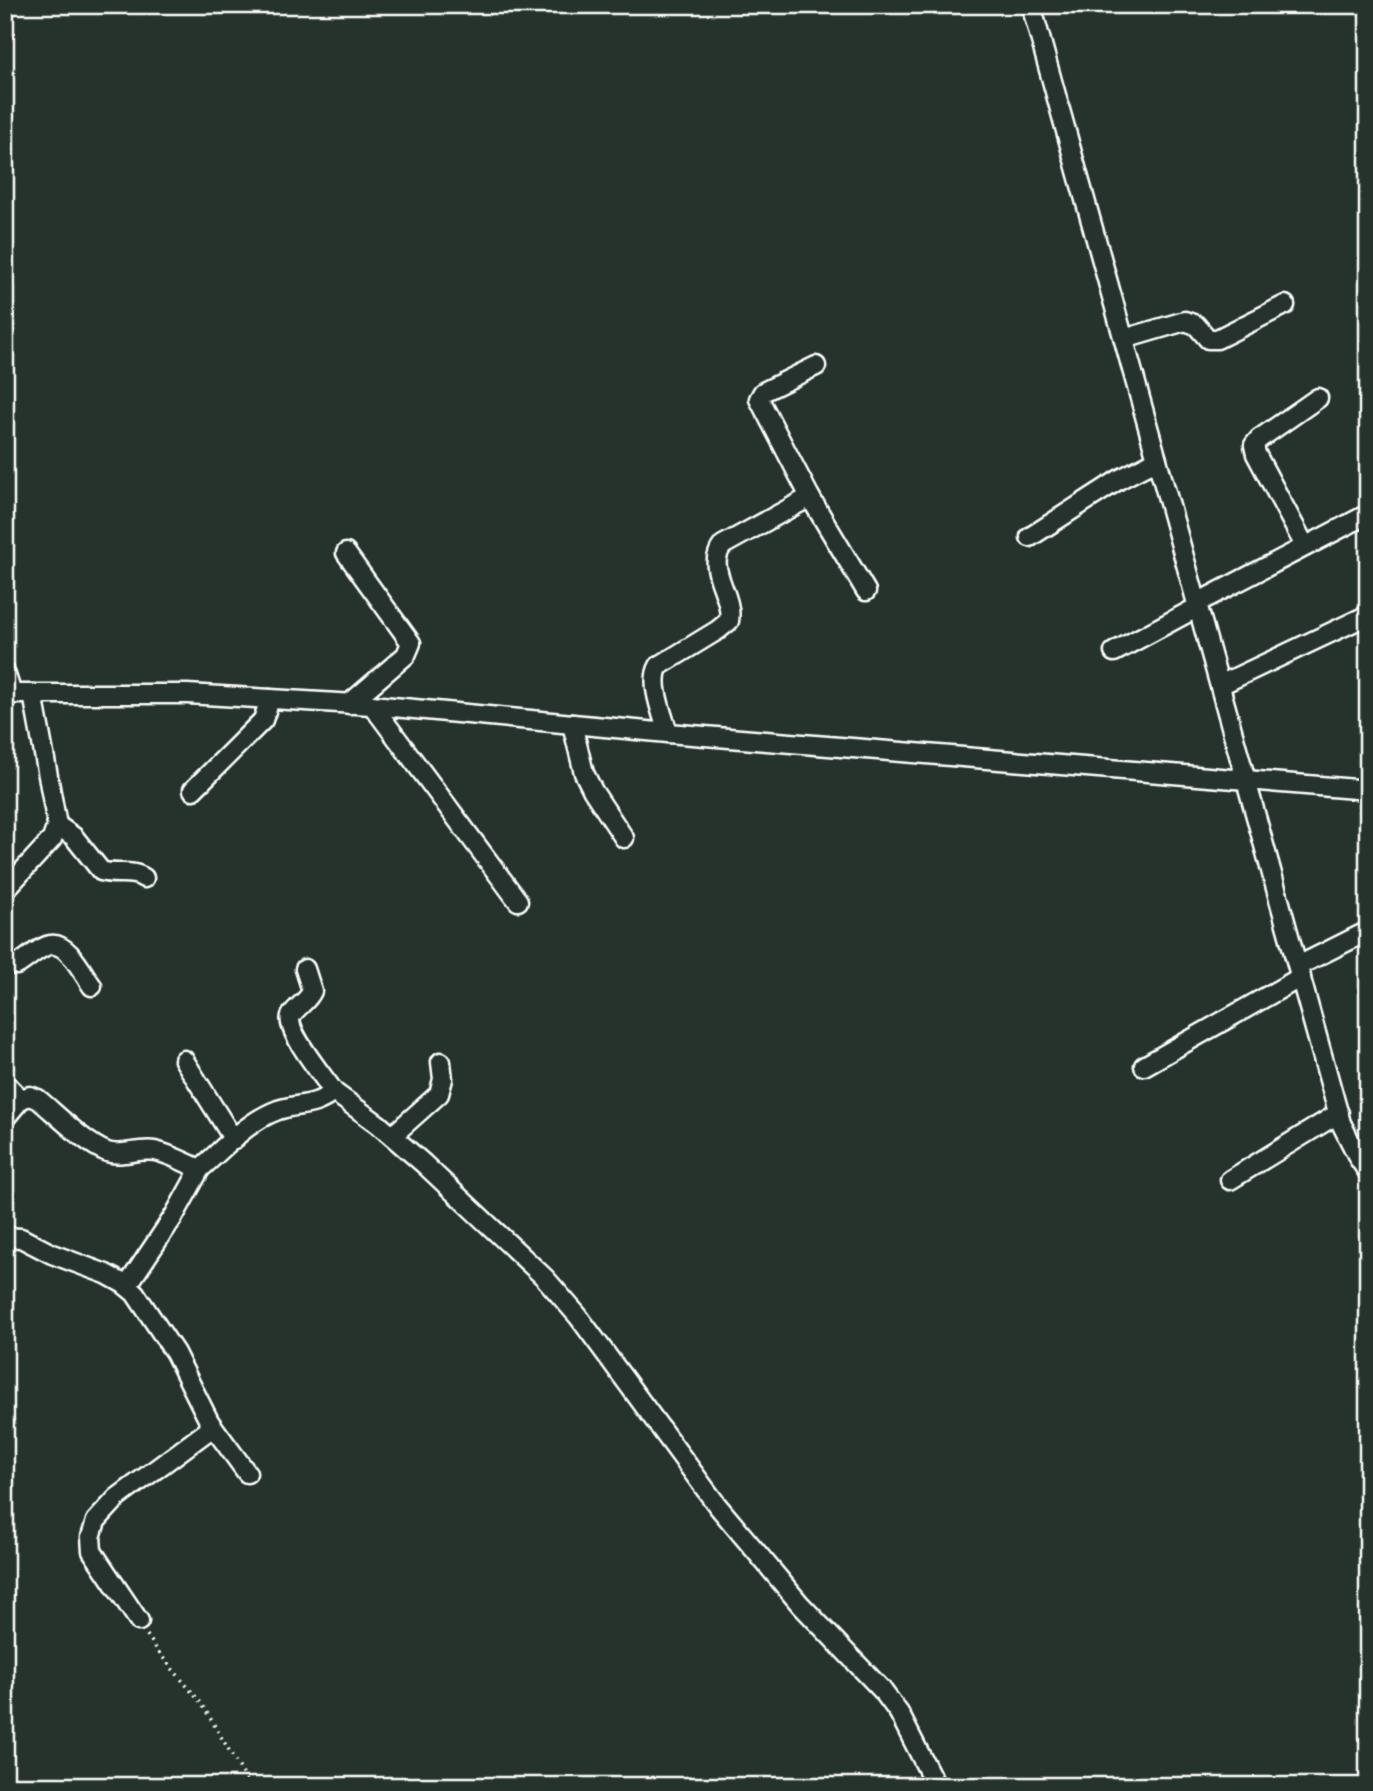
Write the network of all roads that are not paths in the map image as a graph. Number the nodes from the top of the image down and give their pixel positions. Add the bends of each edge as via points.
1 (1031, 5) edge
2 (1285, 305) dead end
3 (1124, 339) junction
4 (816, 366) dead end
5 (1318, 398) dead end
6 (1151, 463) junction
7 (810, 496) junction
8 (1368, 514) edge
9 (1030, 537) dead end
10 (1305, 546) junction
11 (346, 553) dead end
12 (866, 591) dead end
13 (1193, 609) junction
14 (1368, 615) edge
15 (1114, 652) dead end
16 (5, 672) edge
17 (1220, 685) junction
18 (8, 694) edge
19 (33, 694) junction
20 (270, 699) junction
21 (349, 704) junction
22 (372, 705) junction
23 (572, 724) junction
24 (668, 733) junction
25 (1247, 781) junction
26 (193, 790) dead end
27 (1368, 790) edge
28 (57, 825) junction
29 (624, 838) dead end
30 (144, 878) dead end
31 (5, 890) edge
32 (517, 901) dead end
33 (1368, 931) edge
34 (5, 964) edge
35 (305, 969) dead end
36 (1296, 977) junction
37 (92, 986) dead end
38 (184, 1060) dead end
39 (441, 1062) dead end
40 (1144, 1066) dead end
41 (5, 1083) edge
42 (334, 1092) junction
43 (21, 1099) junction
44 (1334, 1116) junction
45 (5, 1118) edge
46 (391, 1136) junction
47 (233, 1140) junction
48 (200, 1169) junction
49 (1368, 1172) edge
50 (1230, 1180) dead end
51 (5, 1237) edge
52 (127, 1286) junction
53 (213, 1427) junction
54 (247, 1473) dead end
55 (139, 1621) road end
56 (936, 1786) edge

1 - 3 street
2 - 3 street via 1217,339 1208,339 1196,325 1185,321
3 - 6 street
4 - 7 street via 764,392 759,399
5 - 10 street via 1254,445
6 - 9 street
6 - 13 street
7 - 12 street
7 - 24 street via 717,552 729,621 656,671
8 - 10 street
10 - 13 street
11 - 21 street via 411,643 406,655
13 - 15 street
13 - 17 street
14 - 17 street
16 - 18 street
17 - 25 street
18 - 19 street
19 - 20 street
19 - 28 street
20 - 21 street
20 - 26 street via 263,720
21 - 22 street
22 - 23 street
22 - 32 street
23 - 24 street
23 - 29 street via 589,782
24 - 25 street
25 - 27 street
25 - 36 street
28 - 30 street via 74,837 101,871
28 - 31 street via 52,839
33 - 36 street
34 - 37 street via 17,965 48,945 58,946
35 - 42 street via 312,991 290,1023
36 - 40 street
36 - 44 street
38 - 47 street
39 - 46 street via 439,1094
41 - 43 street
42 - 46 street
42 - 47 street via 313,1104 262,1117
43 - 45 street
43 - 48 street via 38,1099 109,1153 155,1151
44 - 49 street
44 - 50 street
46 - 56 street via 545,1278 578,1316 717,1505 800,1604 882,1690 899,1713
47 - 48 street
48 - 52 street
51 - 52 street via 21,1238
52 - 53 street via 175,1353
53 - 54 street
53 - 55 street via 117,1498 96,1521 92,1551

